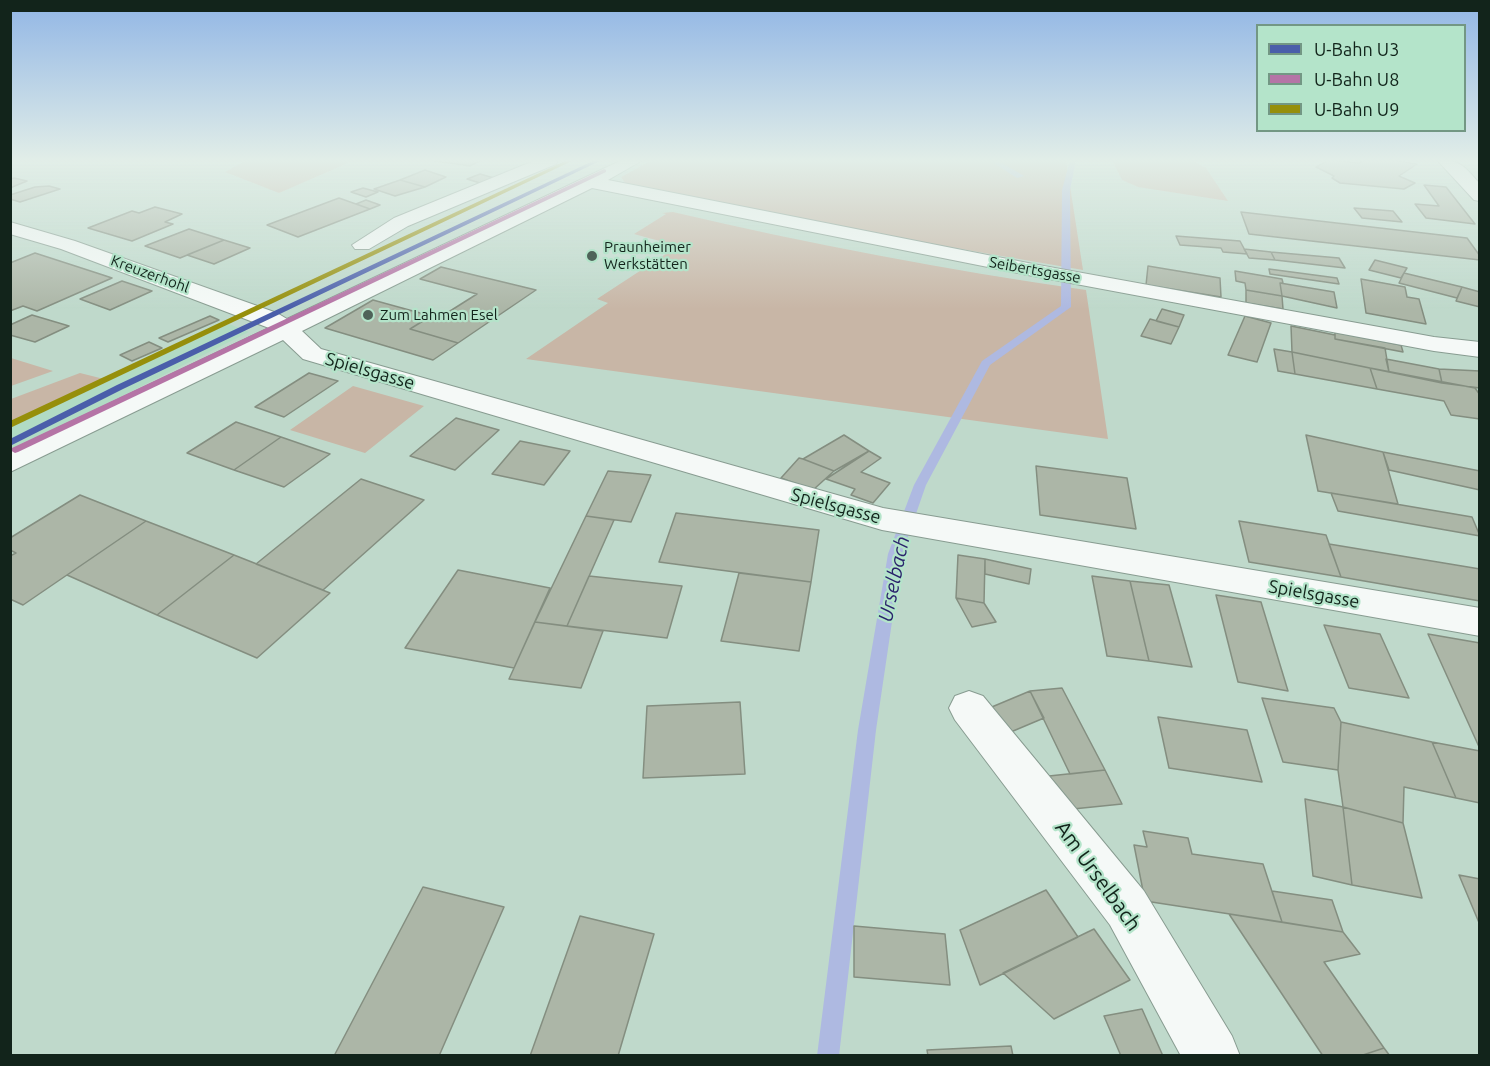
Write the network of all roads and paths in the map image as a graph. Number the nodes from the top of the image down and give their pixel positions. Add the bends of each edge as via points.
1 (430, 210) edge
2 (533, 210) edge
3 (730, 210) edge
4 (381, 212) dead end
5 (401, 222) junction
6 (10, 228) edge
7 (362, 245) dead end
8 (286, 329) junction
9 (1479, 350) edge
10 (10, 463) edge
11 (1479, 622) edge
12 (969, 708) dead end
13 (1212, 1056) edge

1 - 5 street
2 - 8 street
3 - 9 street, Seibertsgasse via 1033,270
4 - 5 street
5 - 7 street
6 - 8 street, Kreuzerhohl via 243,308
8 - 10 street
8 - 11 street, Spielsgasse via 312,354 882,519
12 - 13 street, Am Urselbach via 1127,908

